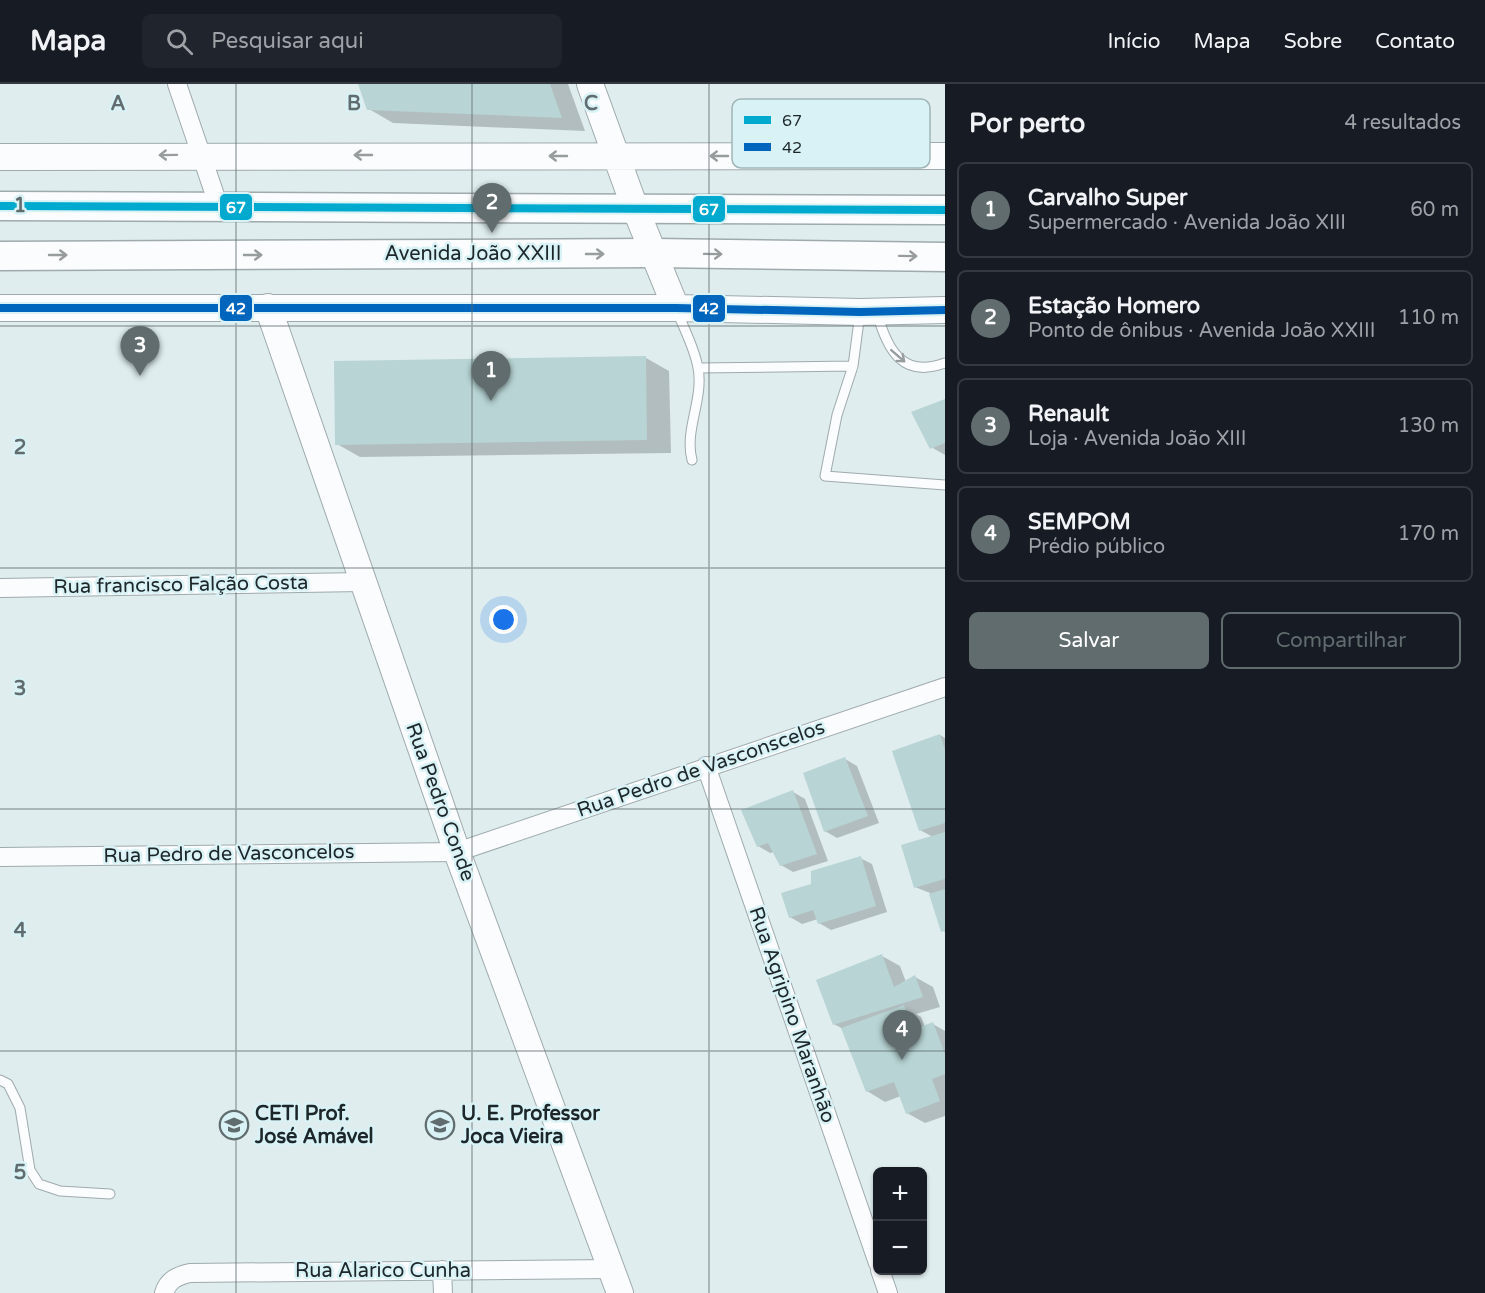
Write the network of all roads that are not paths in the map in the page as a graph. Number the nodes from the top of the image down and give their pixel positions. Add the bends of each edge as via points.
1 (177, 84) edge
2 (590, 84) edge
3 (201, 155) junction
4 (616, 156) junction
5 (732, 156) edge
6 (0, 157) edge
7 (0, 206) edge
8 (219, 207) junction
9 (635, 208) junction
10 (945, 210) edge
11 (654, 253) junction
12 (0, 256) edge
13 (945, 257) edge
14 (268, 307) junction
15 (0, 308) edge
16 (676, 308) junction
17 (945, 310) edge
18 (868, 312) junction
19 (945, 363) edge
20 (853, 366) junction
21 (699, 368) junction
22 (692, 460) dead end
23 (945, 485) edge
24 (362, 582) junction
25 (0, 588) edge
26 (944, 690) edge
27 (706, 766) junction
28 (457, 852) junction
29 (0, 856) edge
30 (0, 1080) edge
31 (110, 1194) dead end
32 (873, 1249) edge
33 (442, 1270) junction
34 (882, 1275) edge
35 (616, 1281) edge
36 (164, 1293) edge
37 (443, 1293) edge
38 (888, 1293) edge

1 - 3 street
2 - 4 street
4 -> 3 street
3 -> 6 street
3 - 8 street
5 -> 4 street
4 - 9 street
7 - 8 main road
8 - 9 main road
9 - 10 main road
9 - 11 street
12 -> 11 main road, Avenida João XXIII
11 -> 13 main road, Avenida João XXIII
11 - 16 street
14 - 15 street
14 - 16 street
14 - 24 street, Rua Pedro Conde
16 - 18 street
16 - 21 lane
17 - 18 street
18 -> 19 lane via 886,344 901,360 919,368
18 - 20 lane
20 - 21 lane
20 - 23 lane via 837,415 825,476
21 - 22 lane via 696,411 687,444
24 - 25 street, Rua francisco Falção Costa
24 - 28 street, Rua Pedro Conde
26 - 27 street, Rua Pedro de Vasconscelos
27 - 28 street, Rua Pedro de Vasconscelos
27 - 32 street, Rua Agripino Maranhão
28 - 29 street, Rua Pedro de Vasconcelos
28 - 35 street, Rua Pedro Conde
30 - 31 lane via 8,1084 20,1108 30,1170 39,1184 60,1191
33 - 35 street, Rua Alarico Cunha
33 - 36 street, Rua Alarico Cunha via 190,1273 172,1280
33 - 37 street
34 - 38 street

